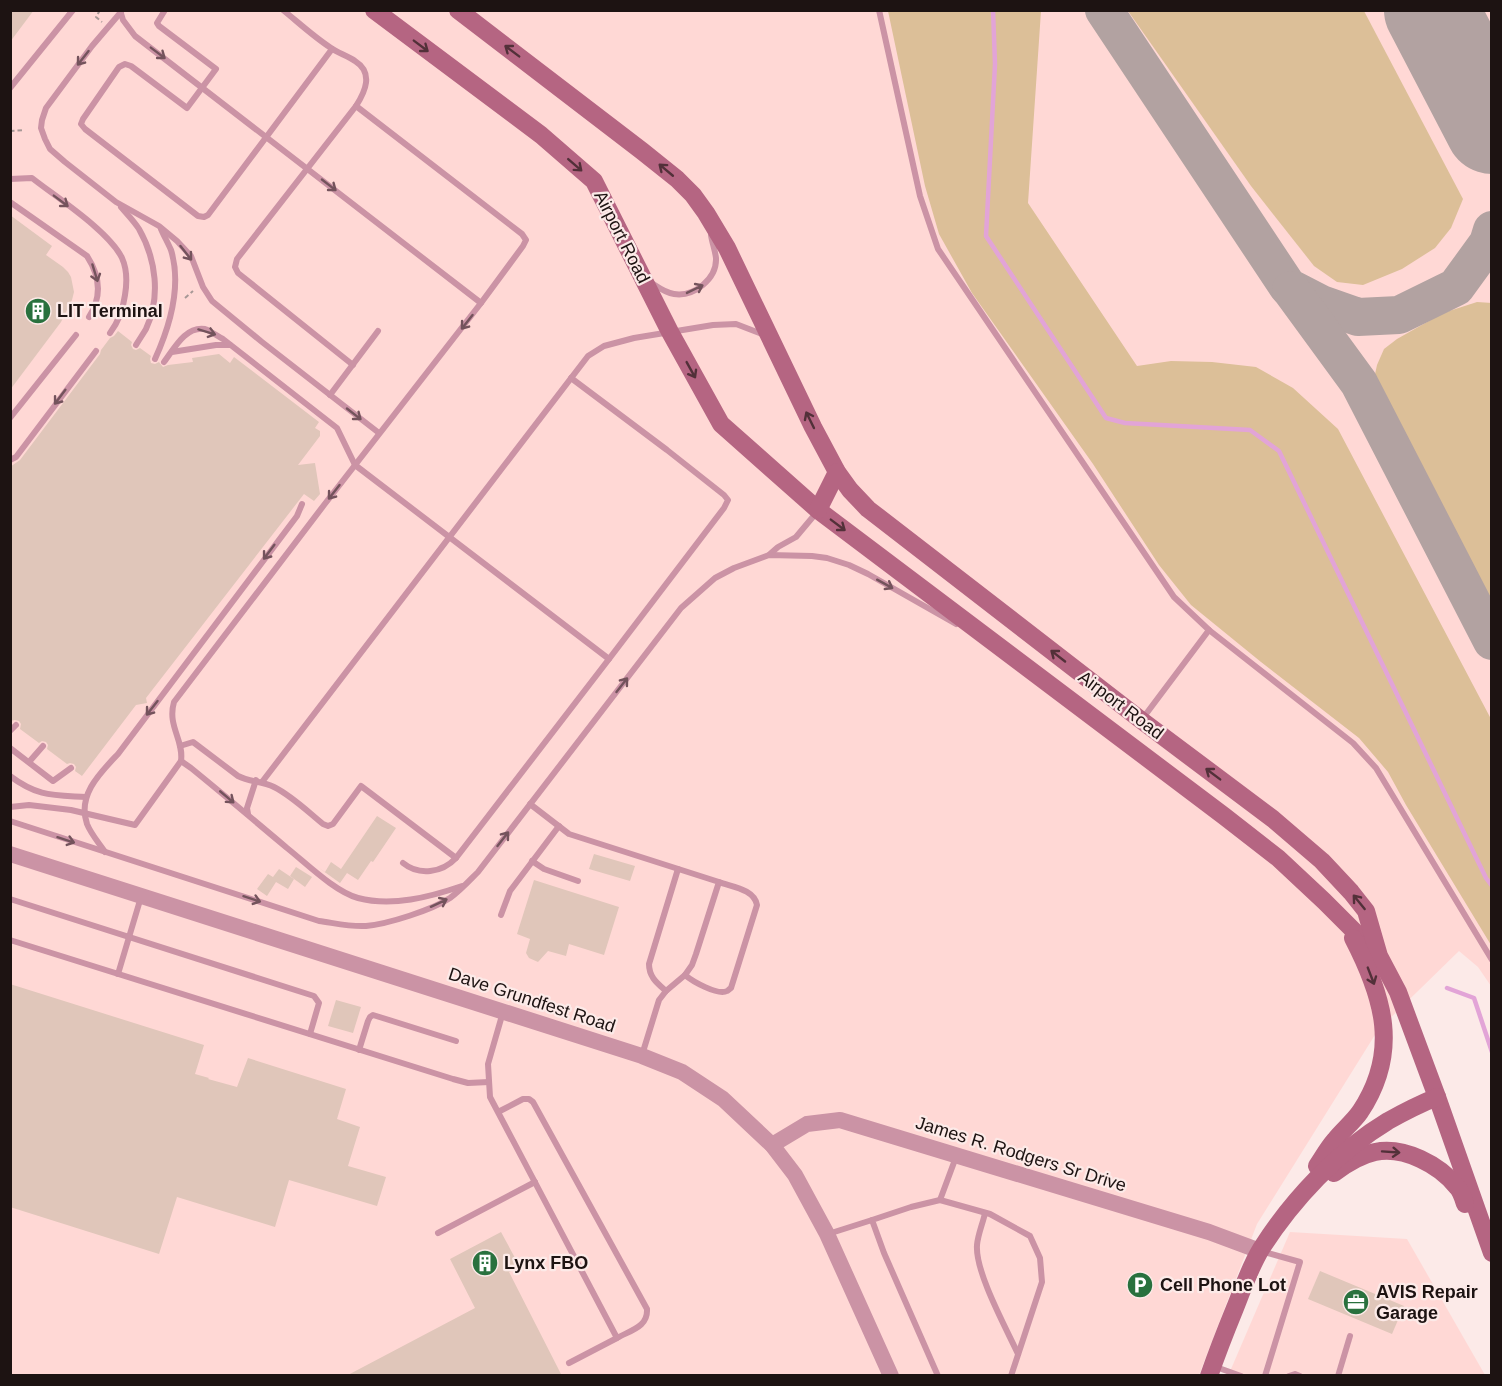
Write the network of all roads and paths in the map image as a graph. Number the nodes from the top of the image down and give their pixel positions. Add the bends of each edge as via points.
1 (73, 10) edge
2 (165, 10) edge
3 (283, 10) edge
4 (374, 10) edge
5 (458, 10) edge
6 (879, 10) edge
7 (120, 11) edge
8 (332, 49) junction
9 (202, 87) junction
10 (10, 88) edge
11 (356, 106) junction
12 (24, 130) dead end
13 (10, 131) edge
14 (266, 136) junction
15 (308, 169) junction
16 (10, 179) edge
17 (10, 202) edge
18 (119, 204) junction
19 (706, 213) junction
20 (159, 226) junction
21 (642, 277) junction
22 (193, 291) dead end
23 (185, 298) dead end
24 (481, 303) junction
25 (89, 317) dead end
26 (378, 332) dead end
27 (669, 332) junction
28 (110, 333) dead end
29 (76, 334) dead end
30 (771, 338) junction
31 (136, 345) dead end
32 (231, 345) junction
33 (96, 351) dead end
34 (171, 352) junction
35 (155, 359) dead end
36 (164, 362) dead end
37 (353, 365) junction
38 (571, 378) junction
39 (330, 395) junction
40 (10, 418) edge
41 (379, 433) junction
42 (10, 460) edge
43 (355, 465) junction
44 (837, 472) junction
45 (302, 504) dead end
46 (818, 510) junction
47 (449, 537) junction
48 (769, 555) junction
49 (1209, 630) junction
50 (609, 659) junction
51 (1016, 659) junction
52 (1141, 720) junction
53 (16, 725) dead end
54 (10, 731) edge
55 (43, 746) dead end
56 (180, 746) junction
57 (10, 748) edge
58 (181, 761) junction
59 (29, 762) junction
60 (71, 768) dead end
61 (10, 776) edge
62 (259, 781) junction
63 (86, 797) junction
64 (530, 804) junction
65 (10, 807) edge
66 (85, 813) junction
67 (249, 815) junction
68 (10, 821) edge
69 (559, 826) junction
70 (105, 852) junction
71 (10, 854) edge
72 (456, 858) junction
73 (532, 861) junction
74 (403, 863) dead end
75 (678, 869) junction
76 (578, 881) dead end
77 (719, 882) junction
78 (466, 885) junction
79 (141, 896) junction
80 (10, 899) edge
81 (501, 915) dead end
82 (1346, 923) junction
83 (129, 937) junction
84 (10, 940) edge
85 (1379, 956) junction
86 (1491, 960) edge
87 (118, 974) junction
88 (685, 975) junction
89 (666, 991) junction
90 (504, 1012) junction
91 (310, 1034) junction
92 (456, 1041) dead end
93 (359, 1050) junction
94 (642, 1056) junction
95 (489, 1082) junction
96 (1437, 1097) junction
97 (498, 1112) junction
98 (772, 1145) junction
99 (957, 1155) junction
100 (535, 1182) junction
101 (940, 1200) junction
102 (1288, 1210) junction
103 (985, 1213) junction
104 (872, 1220) junction
105 (438, 1233) dead end
106 (828, 1234) junction
107 (1260, 1251) junction
108 (1491, 1253) edge
109 (1491, 1262) edge
110 (1350, 1336) dead end
111 (617, 1338) junction
112 (1019, 1355) junction
113 (569, 1363) dead end
114 (1210, 1371) edge
115 (891, 1376) edge
116 (938, 1376) edge
117 (1011, 1376) edge
118 (1241, 1376) edge
119 (1265, 1376) edge
120 (1289, 1376) edge
121 (1300, 1376) edge
122 (1338, 1376) edge

1 - 10 lane
2 - 9 lane via 158,20 159,26 216,69
3 - 8 lane
4 -> 21 main road, Airport Road via 541,135 594,181
19 -> 5 main road, Airport Road via 693,195 650,157
6 - 49 lane via 920,196 938,249 1174,597
7 -> 9 lane via 135,36
7 -> 18 lane via 46,108 41,128 50,149
8 - 11 lane via 356,62 364,72 366,87
8 - 14 lane
9 - 14 lane
9 - 14 lane via 187,108 125,64 81,124 204,218
11 - 15 lane
11 - 24 lane via 526,240
12 - 13 path
14 - 15 lane
15 -> 24 lane
15 - 37 lane via 237,259 235,267
16 -> 28 lane via 32,178 97,228 122,258 126,292 117,324
17 -> 25 lane via 87,256 94,266 98,290
18 - 20 lane
18 - 31 lane via 138,227 155,276 152,310
21 -> 19 lane via 674,294 684,294 707,282 716,258
19 - 30 main road, Airport Road
20 - 35 lane via 171,250 174,297
20 -> 39 lane via 191,256 212,301
21 - 27 main road, Airport Road
22 - 23 path
24 -> 41 lane
26 - 37 lane
27 - 30 lane via 736,324
27 - 38 lane via 604,346 588,356
27 -> 46 main road, Airport Road via 721,424
29 - 40 lane
44 -> 30 main road, Airport Road
32 - 34 lane
34 -> 32 lane via 195,329 206,329
32 - 43 lane via 337,428
33 -> 42 lane
34 - 36 lane
37 - 39 lane
38 - 47 lane
38 - 50 lane via 728,500
39 -> 41 lane
41 - 43 lane
43 - 47 lane
43 -> 56 lane via 174,702 172,720
44 - 46 main road
52 -> 44 main road, Airport Road via 868,509
45 -> 63 lane via 297,516
46 - 48 lane via 796,537
46 -> 51 main road, Airport Road
47 - 50 lane
47 - 62 lane
48 -> 51 lane via 812,556 849,565
64 -> 48 lane via 681,608 715,578
49 - 52 lane
49 - 86 lane via 1353,743 1376,768
50 - 72 lane
51 - 82 main road, Airport Road via 1278,858
85 -> 52 main road, Airport Road via 1366,911 1322,861 1273,819
53 - 54 lane
55 - 59 lane
56 - 58 lane
56 - 62 lane via 193,742 243,779
57 - 59 lane
58 - 66 lane via 135,825
58 -> 67 lane
59 - 60 lane via 53,781
61 - 63 lane via 43,794
62 - 67 lane via 247,808
62 - 72 lane via 279,790 328,826 361,786
63 - 66 lane
64 - 69 lane
78 -> 64 lane
65 - 66 lane via 29,805
66 - 70 lane via 90,831
67 - 78 lane via 350,896 399,901
68 -> 70 lane
69 - 73 lane
69 - 75 lane via 569,834
70 -> 78 lane via 319,921 344,925 386,923 449,898
71 - 79 street, Dave Grundfest Road
72 - 74 lane via 433,871 413,869
73 - 76 lane
73 - 81 lane via 510,891
75 - 77 lane
75 - 89 lane via 649,964 651,977
77 - 88 lane via 692,965
77 - 88 lane via 749,892 757,900 731,988 723,992
79 - 83 lane
79 - 90 street, Dave Grundfest Road
80 - 83 lane
82 - 85 main road, Airport Road
82 -> 102 main road via 1381,1005 1382,1063 1358,1115 1335,1140
83 - 87 lane
83 - 91 lane via 314,996 319,1004
84 - 87 lane
85 - 96 main road, Airport Road via 1398,992
87 - 91 lane
88 - 89 lane
89 - 94 lane via 659,1000
90 - 94 street, Dave Grundfest Road
90 - 95 lane via 488,1064
91 - 93 lane
92 - 93 lane via 374,1015 368,1021
93 - 95 lane via 458,1081
94 - 98 street, Dave Grundfest Road via 682,1072 723,1099
95 - 97 lane via 490,1097
96 - 102 main road via 1386,1122 1338,1157
96 - 108 main road, Airport Road
97 - 100 lane
97 - 111 lane via 524,1099 533,1102 647,1309 643,1324
98 - 99 street, James R. Rodgers Sr Drive via 807,1124 840,1120
98 - 106 street, Dave Grundfest Road via 795,1175
99 - 101 lane
99 - 107 street, James R. Rodgers Sr Drive
100 - 105 lane
100 - 111 lane
101 - 103 lane
101 - 104 lane
102 - 107 main road
102 -> 109 main road via 1336,1171 1363,1155 1377,1151 1404,1153 1432,1164 1458,1187
103 - 112 lane via 977,1244 978,1258 986,1285
103 - 112 lane via 1030,1236 1040,1258 1042,1282
104 - 106 lane
104 - 116 lane
106 - 115 street, Dave Grundfest Road
107 - 114 main road
107 - 119 lane via 1300,1262
110 - 122 lane
111 - 113 lane
112 - 117 lane
114 - 118 lane
120 - 121 lane

